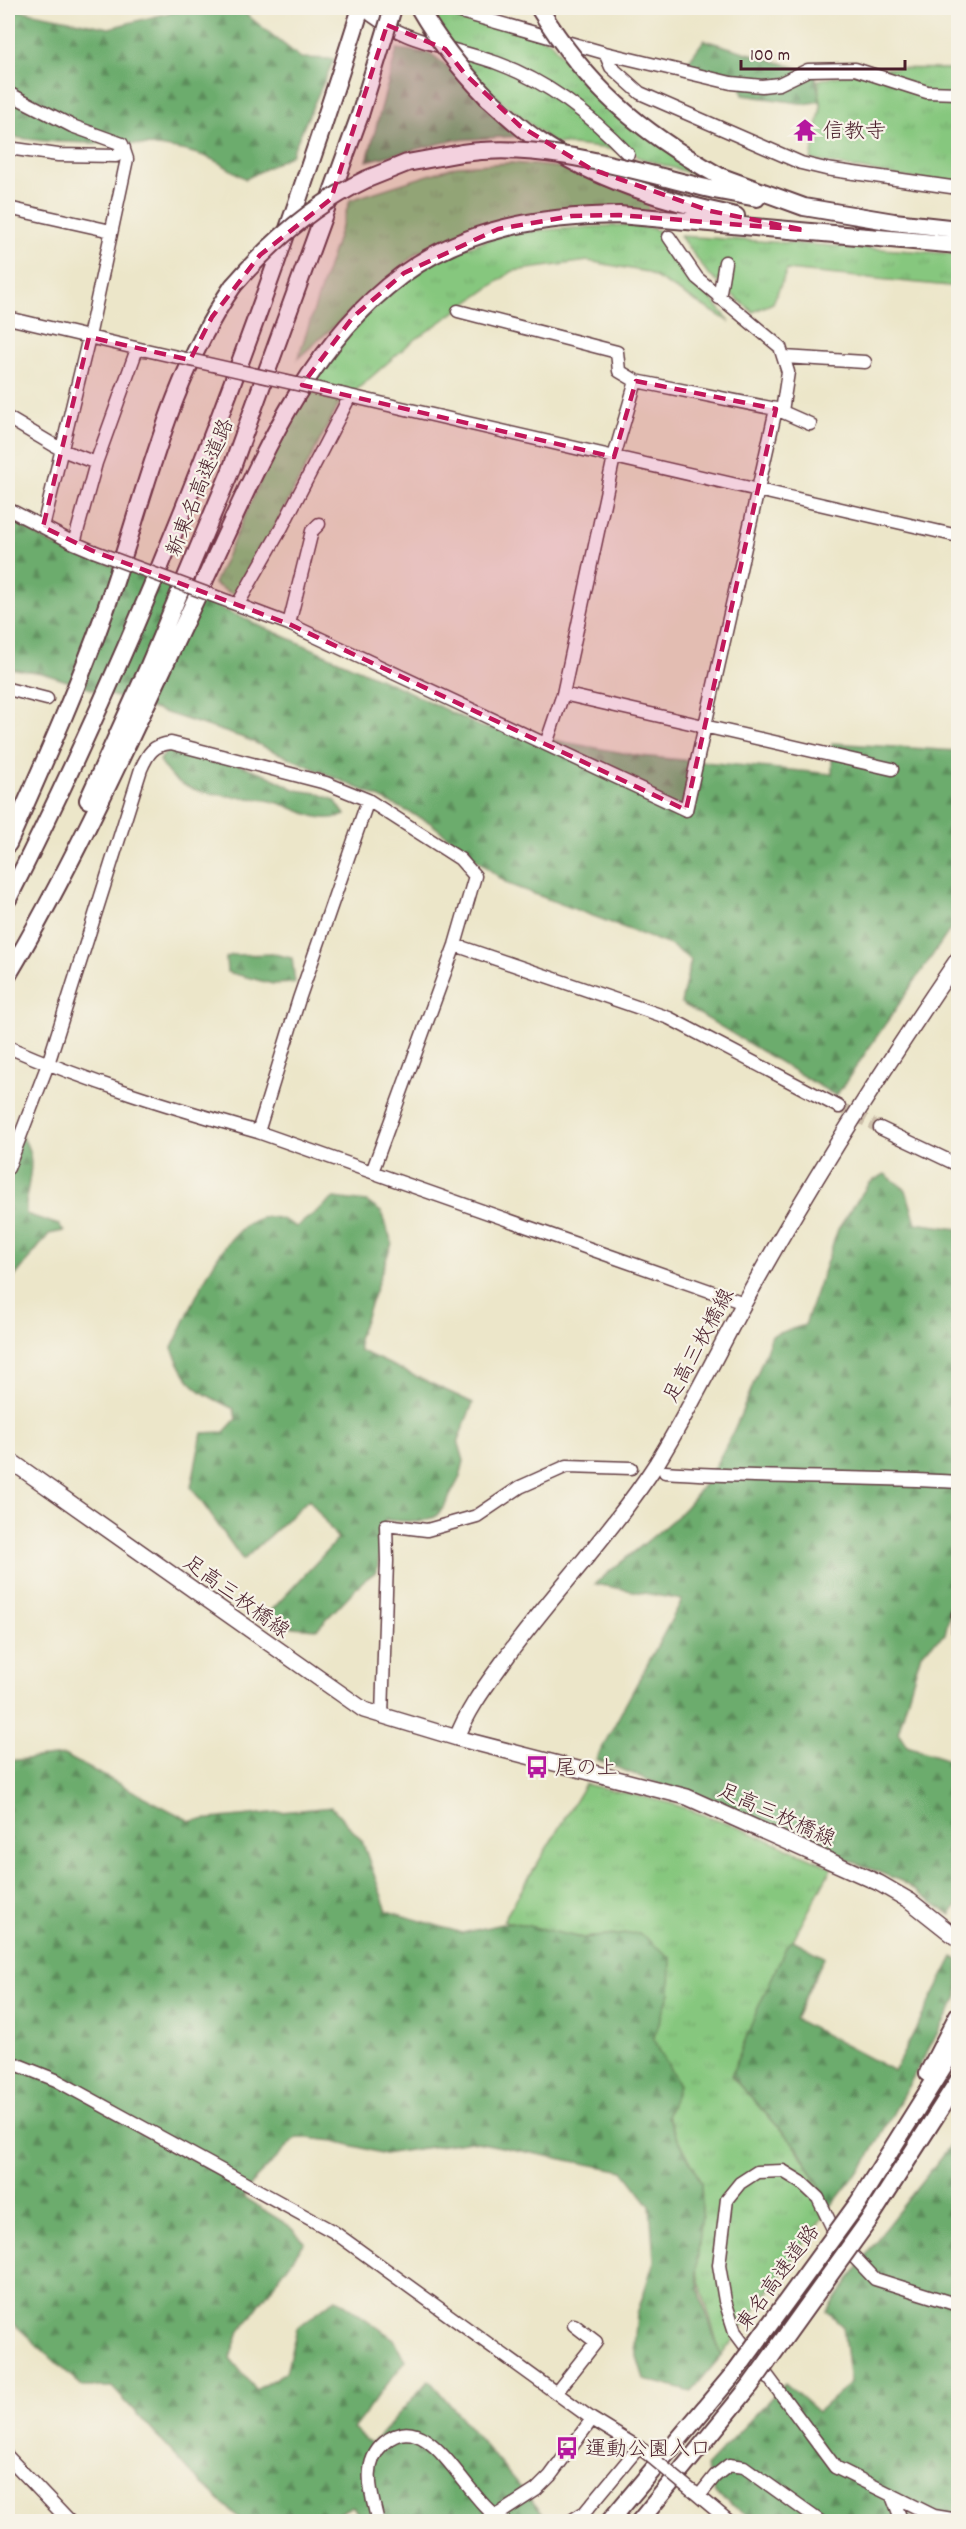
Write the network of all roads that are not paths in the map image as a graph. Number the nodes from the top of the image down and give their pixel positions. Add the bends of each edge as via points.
1 (362, 8) edge
2 (393, 8) edge
3 (419, 8) edge
4 (447, 8) edge
5 (539, 8) edge
6 (605, 53) junction
7 (8, 93) edge
8 (958, 93) edge
9 (8, 148) edge
10 (124, 148) junction
11 (628, 154) tunnel mouth
12 (716, 183) junction
13 (958, 188) edge
14 (8, 208) edge
15 (958, 229) edge
16 (805, 230) junction
17 (111, 231) junction
18 (669, 237) tunnel mouth
19 (958, 245) edge
20 (725, 262) dead end
21 (719, 298) junction
22 (458, 311) dead end
23 (8, 318) edge
24 (89, 337) junction
25 (141, 350) junction
26 (784, 357) junction
27 (865, 362) dead end
28 (636, 381) junction
29 (346, 395) junction
30 (776, 409) junction
31 (8, 418) edge
32 (810, 424) dead end
33 (62, 450) junction
34 (614, 457) junction
35 (96, 463) junction
36 (759, 489) junction
37 (8, 509) edge
38 (319, 524) dead end
39 (43, 527) junction
40 (958, 533) edge
41 (74, 543) junction
42 (234, 603) junction
43 (289, 624) junction
44 (8, 689) edge
45 (563, 694) junction
46 (47, 699) dead end
47 (704, 726) junction
48 (546, 744) junction
49 (892, 769) dead end
50 (368, 800) junction
51 (8, 844) edge
52 (8, 899) edge
53 (455, 945) junction
54 (958, 959) edge
55 (8, 967) edge
56 (8, 975) edge
57 (12, 1049) edge
58 (48, 1064) junction
59 (839, 1107) tunnel mouth
60 (880, 1128) tunnel mouth
61 (258, 1132) junction
62 (958, 1165) edge
63 (8, 1168) edge
64 (372, 1172) junction
65 (744, 1303) junction
66 (8, 1459) edge
67 (632, 1468) dead end
68 (665, 1472) dead end
69 (958, 1482) edge
70 (958, 1614) edge
71 (958, 1632) edge
72 (382, 1716) junction
73 (457, 1738) junction
74 (956, 1933) edge
75 (958, 2015) edge
76 (958, 2043) edge
77 (8, 2061) edge
78 (958, 2081) edge
79 (958, 2087) edge
80 (933, 2124) junction
81 (876, 2176) junction
82 (958, 2305) edge
83 (574, 2325) dead end
84 (556, 2393) junction
85 (592, 2419) junction
86 (641, 2449) junction
87 (8, 2457) edge
88 (695, 2494) junction
89 (892, 2496) junction
90 (496, 2520) edge
91 (958, 2520) edge
92 (70, 2522) edge
93 (378, 2522) edge
94 (569, 2522) edge
95 (609, 2522) edge
96 (639, 2522) edge
97 (730, 2522) edge
98 (821, 2522) edge
99 (902, 2522) edge

1 - 11 street via 406,35 524,74 593,120
1 - 52 highway, 新東名高速道路 via 273,273 194,485 118,663
2 - 55 highway, 新東名高速道路, bridge via 360,115 231,470 147,670
3 - 16 highway, bridge via 465,74 539,141 620,182 710,211
4 - 6 street
5 - 12 highway, bridge via 592,82
6 - 8 street via 730,83 762,86 779,84 808,70 855,69 927,92
6 - 13 street via 611,67 640,93 801,163
7 - 10 street
9 - 10 street via 58,155 116,156
10 - 17 street via 127,159
12 - 15 highway via 804,207
12 - 51 highway, bridge via 568,156 496,150 462,153 407,163 367,179 288,229 260,255 233,286 206,328 179,387 104,615
14 - 17 street
16 - 19 highway
16 - 56 highway via 619,215 532,221 468,240 434,256 404,273 353,317 292,401 92,816
17 - 24 street
18 - 21 street via 697,278
20 - 21 street
21 - 26 street via 768,336
22 - 28 street via 617,352 619,371
23 - 24 street
24 - 25 street
24 - 33 street
25 - 29 street, bridge
25 - 35 street
26 - 27 street
26 - 30 street via 787,388 782,411
28 - 30 street
28 - 34 street
29 - 34 street
29 - 42 street via 282,527
30 - 32 street
30 - 36 street
31 - 33 street
33 - 35 street
33 - 39 street
34 - 36 street
34 - 45 street
35 - 41 street
36 - 40 street
36 - 47 street
37 - 39 street
38 - 43 street via 312,531
39 - 41 street
41 - 42 street, bridge
42 - 43 street
43 - 48 street
44 - 46 street
45 - 47 street
45 - 48 street
47 - 48 street via 686,810
47 - 49 street
50 - 53 street via 460,859 475,876
50 - 58 street via 326,783 171,743 159,744 148,752
50 - 61 street
53 - 59 street via 669,1018
53 - 64 street
54 - 65 main road, 足高三枚橋線 via 863,1101
57 - 58 street
58 - 61 street
58 - 63 street
60 - 62 street
61 - 64 street
64 - 65 street
65 - 73 main road, 足高三枚橋線 via 656,1464 468,1710
66 - 72 main road, 足高三枚橋線 via 342,1696
67 - 72 street via 567,1466 520,1487 477,1516 427,1530 386,1525
68 - 69 street via 749,1478
70 - 71 street
72 - 73 main road, 足高三枚橋線
73 - 74 main road, 足高三枚橋線 via 687,1797 879,1883
75 - 81 highway
76 - 81 highway, 東名高速道路
77 - 84 street via 56,2080 334,2232
78 - 80 highway, 東名高速道路
79 - 80 highway
80 - 96 highway, 東名高速道路, bridge via 750,2386
81 - 95 highway, 東名高速道路, bridge via 735,2372
82 - 89 street via 875,2279 839,2241 818,2198 783,2171 757,2172 740,2183 727,2199 718,2265 735,2332 835,2468
83 - 84 street via 596,2342
84 - 85 street
85 - 86 street
85 - 90 street via 550,2476
86 - 88 street, bridge
86 - 94 street via 585,2512
87 - 92 street
88 - 97 street
88 - 98 street via 729,2465 744,2467
89 - 91 street via 934,2516
89 - 99 street
90 - 93 street via 432,2442 421,2435 407,2434 392,2436 377,2449 370,2466 370,2488

